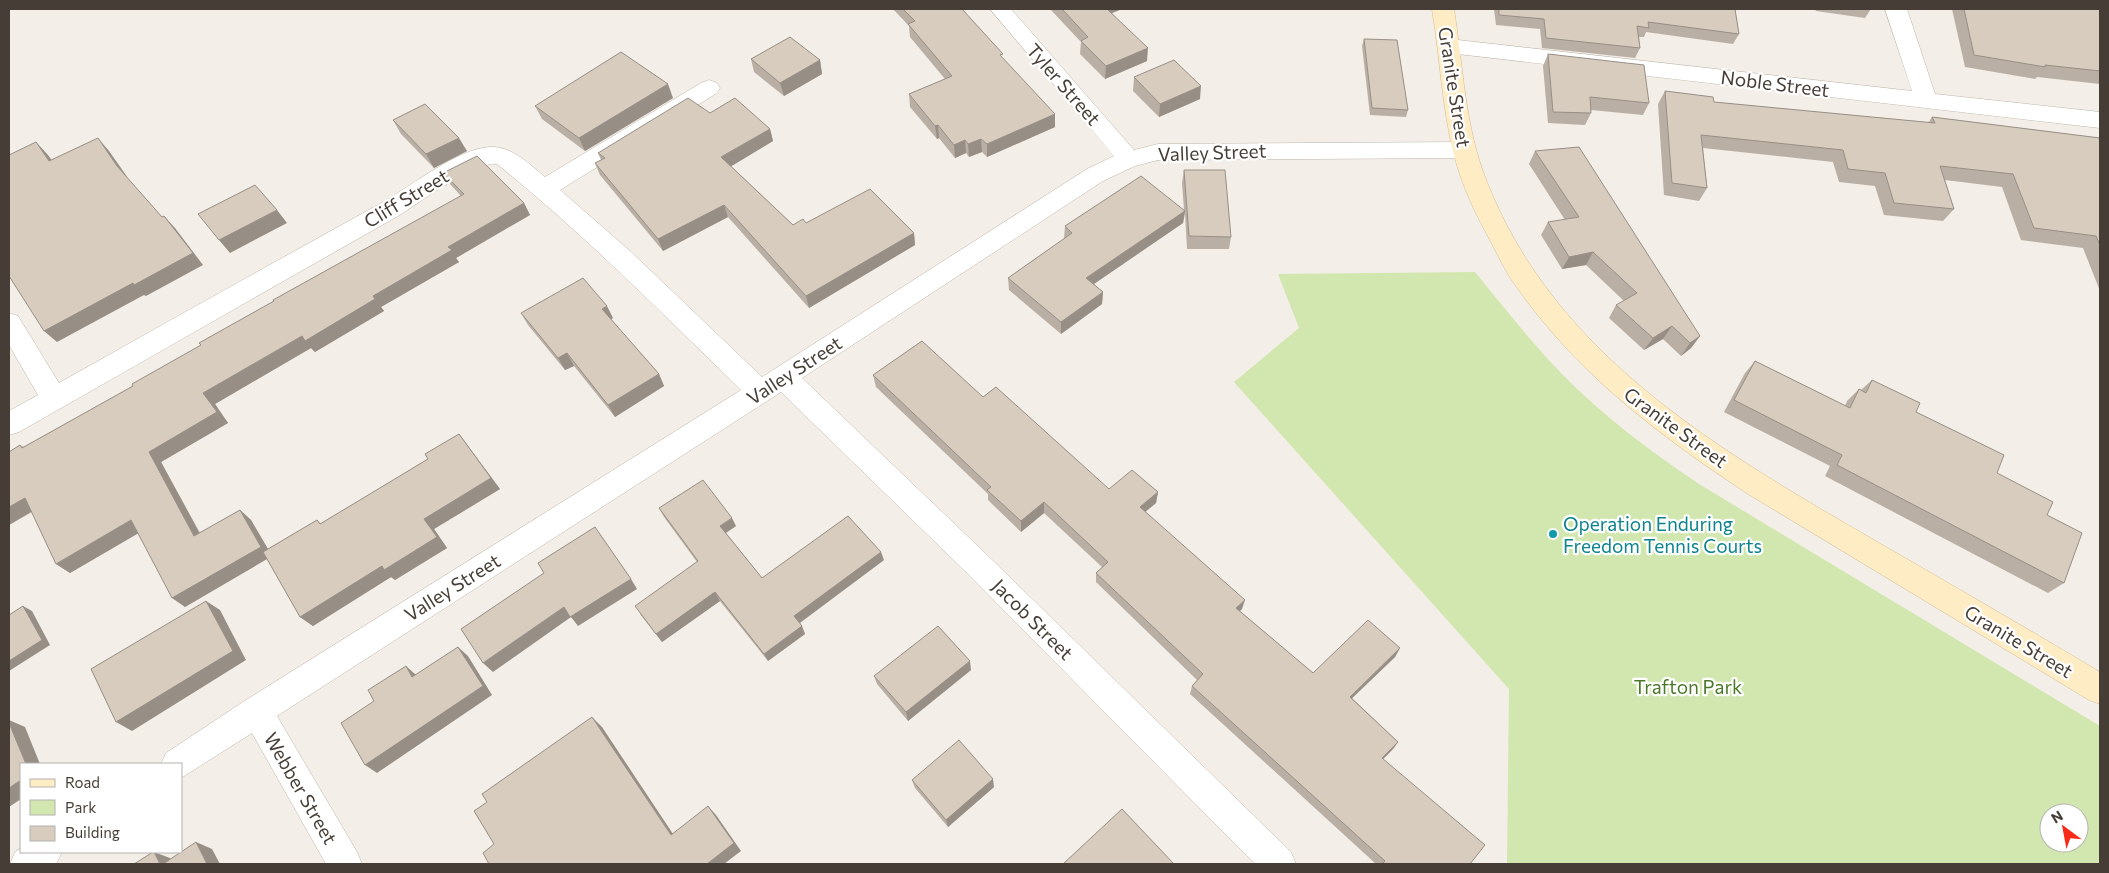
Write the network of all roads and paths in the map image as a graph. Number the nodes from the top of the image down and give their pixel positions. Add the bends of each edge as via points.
1 (1000, 9) edge
2 (1443, 9) edge
3 (1896, 9) edge
4 (1449, 46) junction
5 (710, 88) dead end
6 (1926, 100) junction
7 (2100, 120) edge
8 (1464, 150) junction
9 (1128, 159) junction
10 (544, 189) junction
11 (9, 324) edge
12 (772, 384) junction
13 (54, 398) junction
14 (9, 424) edge
15 (2100, 689) edge
16 (257, 711) junction
17 (179, 763) edge
18 (44, 853) edge
19 (27, 864) edge
20 (345, 864) edge
21 (1280, 864) edge

1 - 9 street, Tyler Street
2 - 4 street, Granite Street
3 - 6 street
4 - 6 street, Noble Street
4 - 8 street, Granite Street
5 - 10 street
6 - 7 street, Noble Street
8 - 9 street, Valley Street via 1158,152
8 - 15 street, Granite Street via 1489,216 1517,268 1574,344 1632,395 1696,444 1804,514
9 - 12 street, Valley Street via 1095,175
10 - 12 street, Cliff Street
10 - 13 street, Cliff Street via 504,157 479,157
11 - 13 street
12 - 16 street, Valley Street
12 - 21 street, Jacob Street via 976,563
13 - 14 street, Cliff Street
16 - 17 street, Valley Street
16 - 20 street, Webber Street
18 - 19 street

